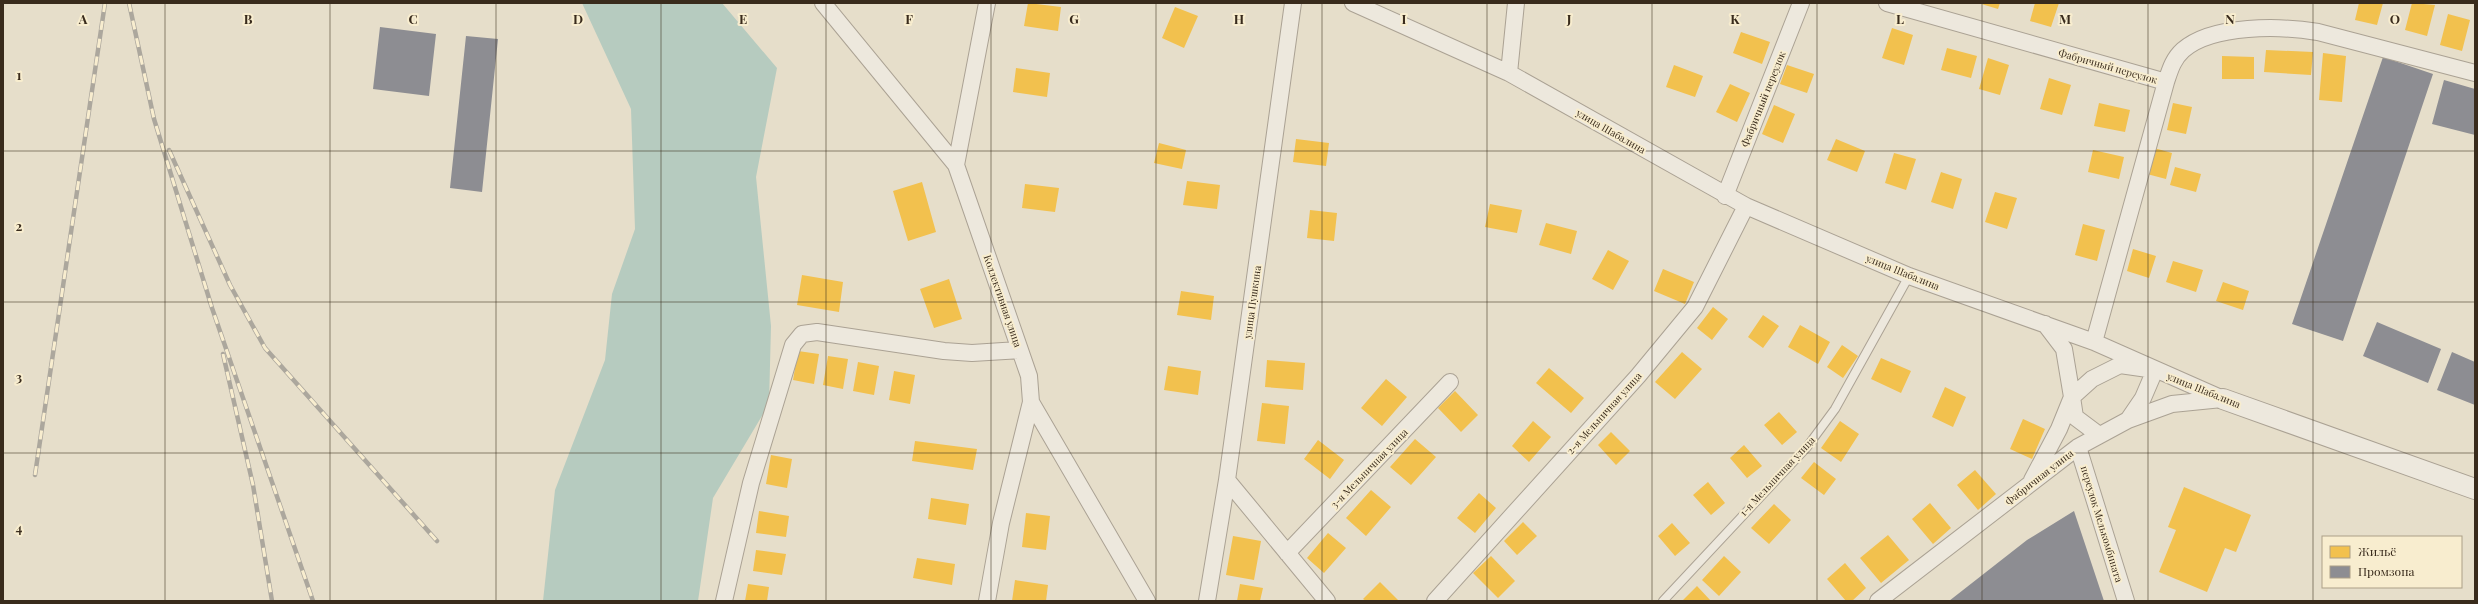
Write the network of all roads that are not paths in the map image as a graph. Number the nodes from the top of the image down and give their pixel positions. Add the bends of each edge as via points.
1 (823, 3) edge
2 (987, 3) edge
3 (1293, 3) edge
4 (1353, 3) edge
5 (1516, 3) edge
6 (1801, 3) edge
7 (1887, 3) edge
8 (1509, 73) junction
9 (2475, 73) edge
10 (2166, 82) junction
11 (956, 165) junction
12 (1725, 196) junction
13 (1746, 206) junction
14 (1909, 276) junction
15 (2045, 324) junction
16 (2094, 342) junction
17 (1020, 350) junction
18 (2155, 370) junction
19 (1450, 382) dead end
20 (2072, 397) junction
21 (2223, 399) junction
22 (1031, 402) junction
23 (2128, 420) junction
24 (2099, 435) junction
25 (2078, 447) junction
26 (1227, 480) junction
27 (2029, 485) junction
28 (2475, 489) edge
29 (1287, 553) junction
30 (724, 601) edge
31 (987, 601) edge
32 (1147, 601) edge
33 (1207, 601) edge
34 (1327, 601) edge
35 (1435, 601) edge
36 (1663, 601) edge
37 (1878, 601) edge
38 (2126, 601) edge

1 - 11 street
2 - 11 street, Коллективная улица
3 - 26 street, улица Пушкина
4 - 8 street, улица Шабалина
5 - 8 street
6 - 12 street, Фабричный переулок
7 - 10 street, Фабричный переулок
8 - 12 street, улица Шабалина
9 - 10 street, Фабричный переулок via 2318,32 2255,29 2203,38 2184,50 2176,59
10 - 16 street
11 - 17 street, Коллективная улица
12 - 13 street, улица Шабалина
13 - 14 street, улица Шабалина
13 - 35 street, 2-я Мельничная улица via 1695,308 1638,376
14 - 15 street, улица Шабалина
14 - 36 lane, 1-я Мельничная улица via 1835,409 1807,447
15 - 16 street, улица Шабалина
15 - 20 street via 2064,349
16 - 18 street, улица Шабалина
17 - 22 street, Коллективная улица via 1029,376
17 - 30 street via 944,352 817,332 802,334 792,345 751,483
18 - 20 street via 2120,365 2092,378
18 - 21 street, улица Шабалина
18 - 23 street via 2143,398
19 - 29 street, 3-я Мельничная улица
20 - 24 street via 2075,417
20 - 27 street via 2059,429
21 - 23 street, Фабричная улица via 2172,404
21 - 28 street, улица Шабалина
22 - 31 street, Коллективная улица via 1001,523
22 - 32 street
23 - 24 street, Фабричная улица
24 - 25 street, Фабричная улица
25 - 27 street, Фабричная улица
25 - 38 street, переулок Мелькомбината
26 - 29 street
26 - 33 street, улица Пушкина
27 - 37 street, Фабричная улица
29 - 34 street

